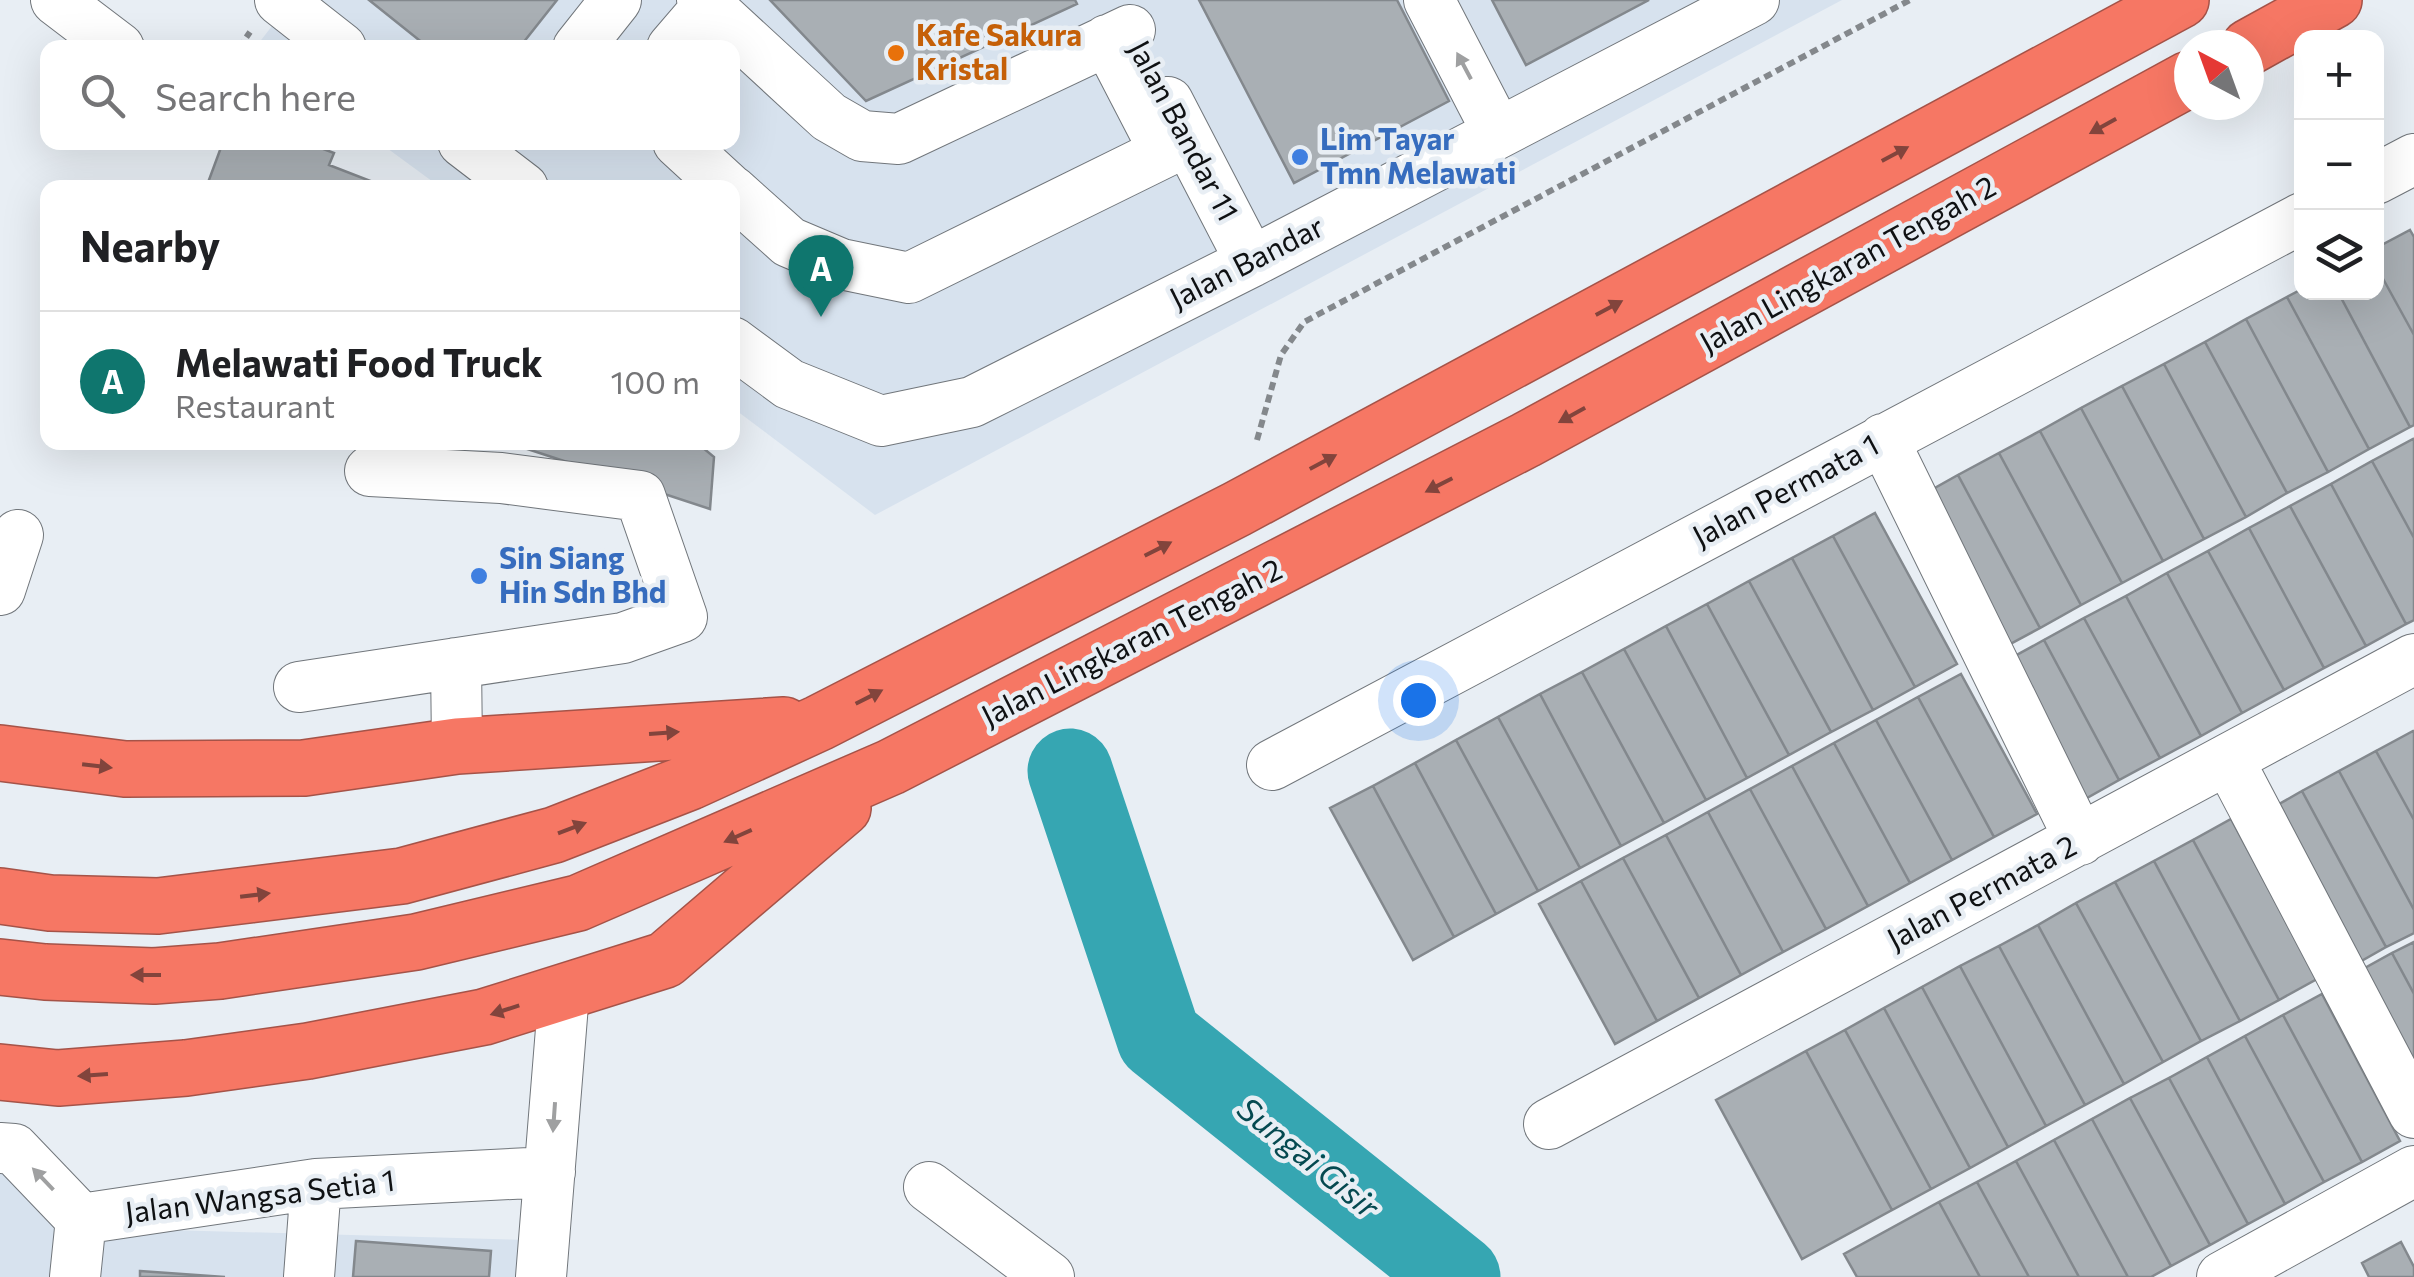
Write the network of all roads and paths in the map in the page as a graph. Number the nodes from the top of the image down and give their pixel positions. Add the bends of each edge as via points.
1 (56, 0) edge
2 (280, 0) edge
3 (616, 0) edge
4 (1429, 0) edge
5 (1910, 0) edge
6 (2180, 0) edge
7 (2334, 0) edge
8 (705, 3) edge
9 (1740, 3) edge
10 (2121, 19) edge
11 (1117, 24) edge
12 (2264, 38) edge
13 (108, 40) edge
14 (331, 40) edge
15 (584, 40) edge
16 (678, 40) edge
17 (2174, 87) edge
18 (1498, 133) junction
19 (687, 150) edge
20 (2414, 158) edge
21 (2384, 175) edge
22 (719, 180) edge
23 (740, 199) edge
24 (2294, 222) edge
25 (1252, 262) junction
26 (740, 348) edge
27 (1884, 439) junction
28 (370, 471) dead end
29 (1238, 509) junction
30 (18, 534) dead end
31 (0, 590) edge
32 (2414, 659) edge
33 (456, 663) junction
34 (299, 687) dead end
35 (818, 723) junction
36 (457, 746) junction
37 (0, 753) edge
38 (2228, 759) junction
39 (1272, 765) dead end
40 (891, 768) junction
41 (2080, 840) junction
42 (0, 896) edge
43 (0, 966) edge
44 (564, 992) junction
45 (0, 1072) edge
46 (2414, 1112) edge
47 (1550, 1124) dead end
48 (0, 1148) edge
49 (2414, 1171) edge
50 (550, 1172) junction
51 (316, 1184) junction
52 (929, 1187) dead end
53 (81, 1219) junction
54 (75, 1277) edge
55 (309, 1277) edge
56 (541, 1277) edge
57 (1049, 1277) edge
58 (2222, 1277) edge

1 - 13 street
2 - 14 street
3 - 15 street
18 -> 4 street
5 - 29 path via 1304,322 1281,355
6 - 10 highway
7 - 12 highway
8 - 11 street via 829,117 862,136 900,139
8 - 16 street
9 - 18 street, Jalan Bandar
29 -> 10 highway
11 - 23 street via 1165,152 909,278 841,264 789,242
11 - 25 street, Jalan Bandar 11
17 -> 40 highway, Jalan Lingkaran Tengah 2 via 1526,440
18 - 25 street, Jalan Bandar
19 - 22 street
20 - 21 street
24 - 27 street, Jalan Permata 1
25 - 26 street, Jalan Bandar via 972,402 881,421 789,384
27 - 39 street, Jalan Permata 1
27 - 41 street
28 - 33 street via 501,478 640,496 682,617 623,638
35 -> 29 highway
30 - 31 street
32 - 38 street, Jalan Permata 2
33 - 34 street
33 - 36 street
36 -> 35 highway
42 -> 35 highway via 158,906 402,876 554,834
37 -> 36 highway via 124,769 304,768
38 - 41 street, Jalan Permata 2
38 - 46 street
40 -> 43 highway, Jalan Lingkaran Tengah 2 via 578,904 416,942 154,976
40 - 44 highway via 665,960
41 - 47 street, Jalan Permata 2
44 -> 45 highway via 484,1017 273,1056 58,1078
44 -> 50 street
53 -> 48 street, Jalan Wangsa Setia 1 via 14,1149
49 - 58 street
50 - 51 street, Jalan Wangsa Setia 1
50 - 56 street
51 - 53 street, Jalan Wangsa Setia 1
51 - 55 street
52 - 57 street
53 - 54 street

